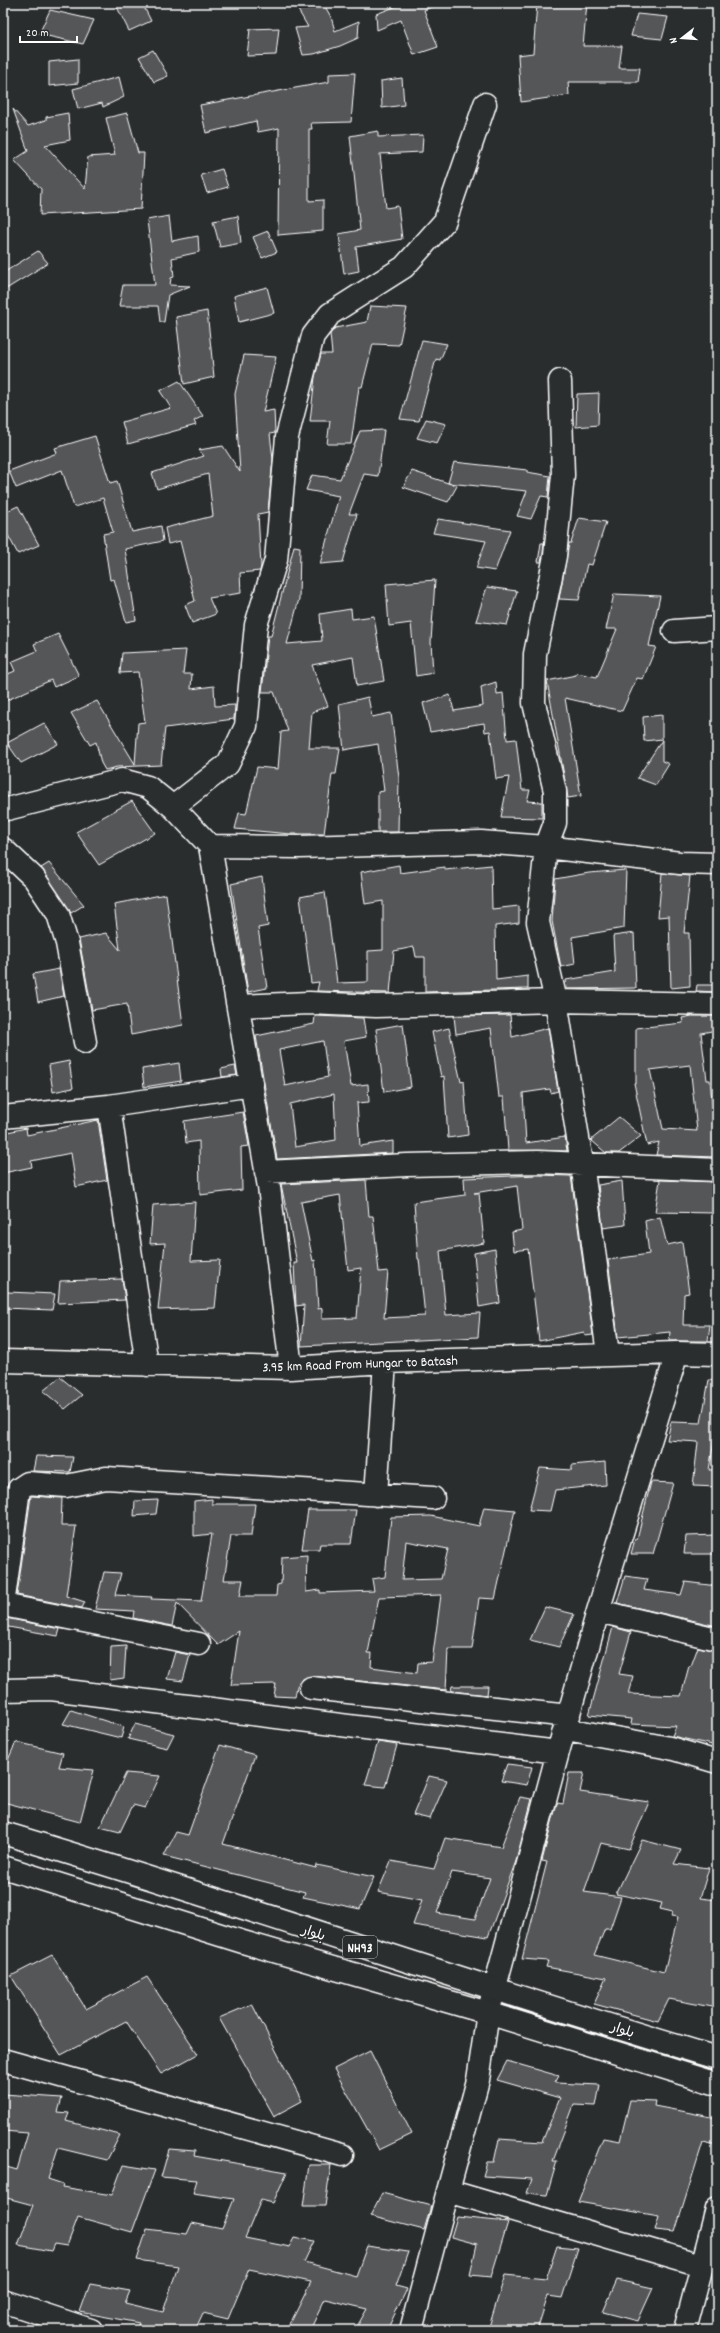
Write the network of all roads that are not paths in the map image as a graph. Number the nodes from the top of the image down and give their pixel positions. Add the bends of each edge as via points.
1 (485, 104) dead end
2 (560, 381) dead end
3 (717, 628) edge
4 (674, 631) dead end
5 (173, 807) junction
6 (3, 810) edge
7 (210, 846) junction
8 (550, 848) junction
9 (3, 849) edge
10 (717, 864) edge
11 (556, 1001) junction
12 (717, 1004) edge
13 (239, 1006) junction
14 (86, 1042) dead end
15 (252, 1085) junction
16 (108, 1106) junction
17 (3, 1117) edge
18 (582, 1163) junction
19 (717, 1170) edge
20 (266, 1172) junction
21 (677, 1353) junction
22 (608, 1354) junction
23 (717, 1354) edge
24 (3, 1361) edge
25 (385, 1362) junction
26 (147, 1365) junction
27 (291, 1368) junction
28 (376, 1494) junction
29 (433, 1498) dead end
30 (3, 1605) edge
31 (598, 1611) junction
32 (717, 1638) edge
33 (199, 1644) dead end
34 (311, 1688) dead end
35 (3, 1690) edge
36 (567, 1723) junction
37 (558, 1752) junction
38 (717, 1762) edge
39 (3, 1833) edge
40 (3, 1867) edge
41 (494, 1989) junction
42 (488, 2013) junction
43 (672, 2045) junction
44 (717, 2058) edge
45 (3, 2060) edge
46 (665, 2068) junction
47 (717, 2084) edge
48 (342, 2155) dead end
49 (448, 2191) junction
50 (717, 2209) edge
51 (701, 2265) junction
52 (3, 2301) edge
53 (89, 2330) edge
54 (412, 2330) edge
55 (685, 2330) edge

1 - 5 street via 445,221 404,267 330,314 313,336 287,437 276,560 256,625 246,726 228,764
2 - 8 street via 563,475 554,556 535,654 534,703 555,791 555,823
3 - 4 street
5 - 6 street via 148,787 122,780
5 - 7 street
7 - 8 street via 299,847 481,842
7 - 13 street
8 - 10 street via 680,863
8 - 11 street via 538,922
9 - 14 street via 34,878 58,914 67,943
11 - 12 street
11 - 13 street via 384,1006
11 - 18 street
13 - 15 street
15 - 16 street
15 - 20 street
16 - 17 street
16 - 26 street
18 - 19 street
18 - 20 street via 407,1165
18 - 22 street
20 - 27 street
21 - 22 street, 3.95 km Road From Hungar to Batash
21 - 23 street, 3.95 km Road From Hungar to Batash
21 - 31 street
22 - 25 street, 3.95 km Road From Hungar to Batash
24 - 26 street, 3.95 km Road From Hungar to Batash
25 - 27 street, 3.95 km Road From Hungar to Batash
25 - 28 street
26 - 27 street, 3.95 km Road From Hungar to Batash
28 - 29 street
28 - 30 street via 106,1478 66,1486 28,1483 19,1489
30 - 33 street
31 - 32 street
31 - 36 street
34 - 36 street
35 - 37 street via 51,1689
36 - 37 street
36 - 38 street
37 - 41 street
39 - 41 street, بلوار / NH93 via 130,1870
40 - 42 street, بلوار / NH93 via 243,1942
41 - 42 street
41 - 43 street, بلوار / NH93
42 - 46 street, بلوار / NH93
42 - 49 street via 478,2080
43 - 44 street, بلوار / NH93
43 - 46 street
45 - 48 street
46 - 47 street, بلوار / NH93
49 - 51 street
49 - 54 street
50 - 51 street
51 - 55 street
52 - 53 street

